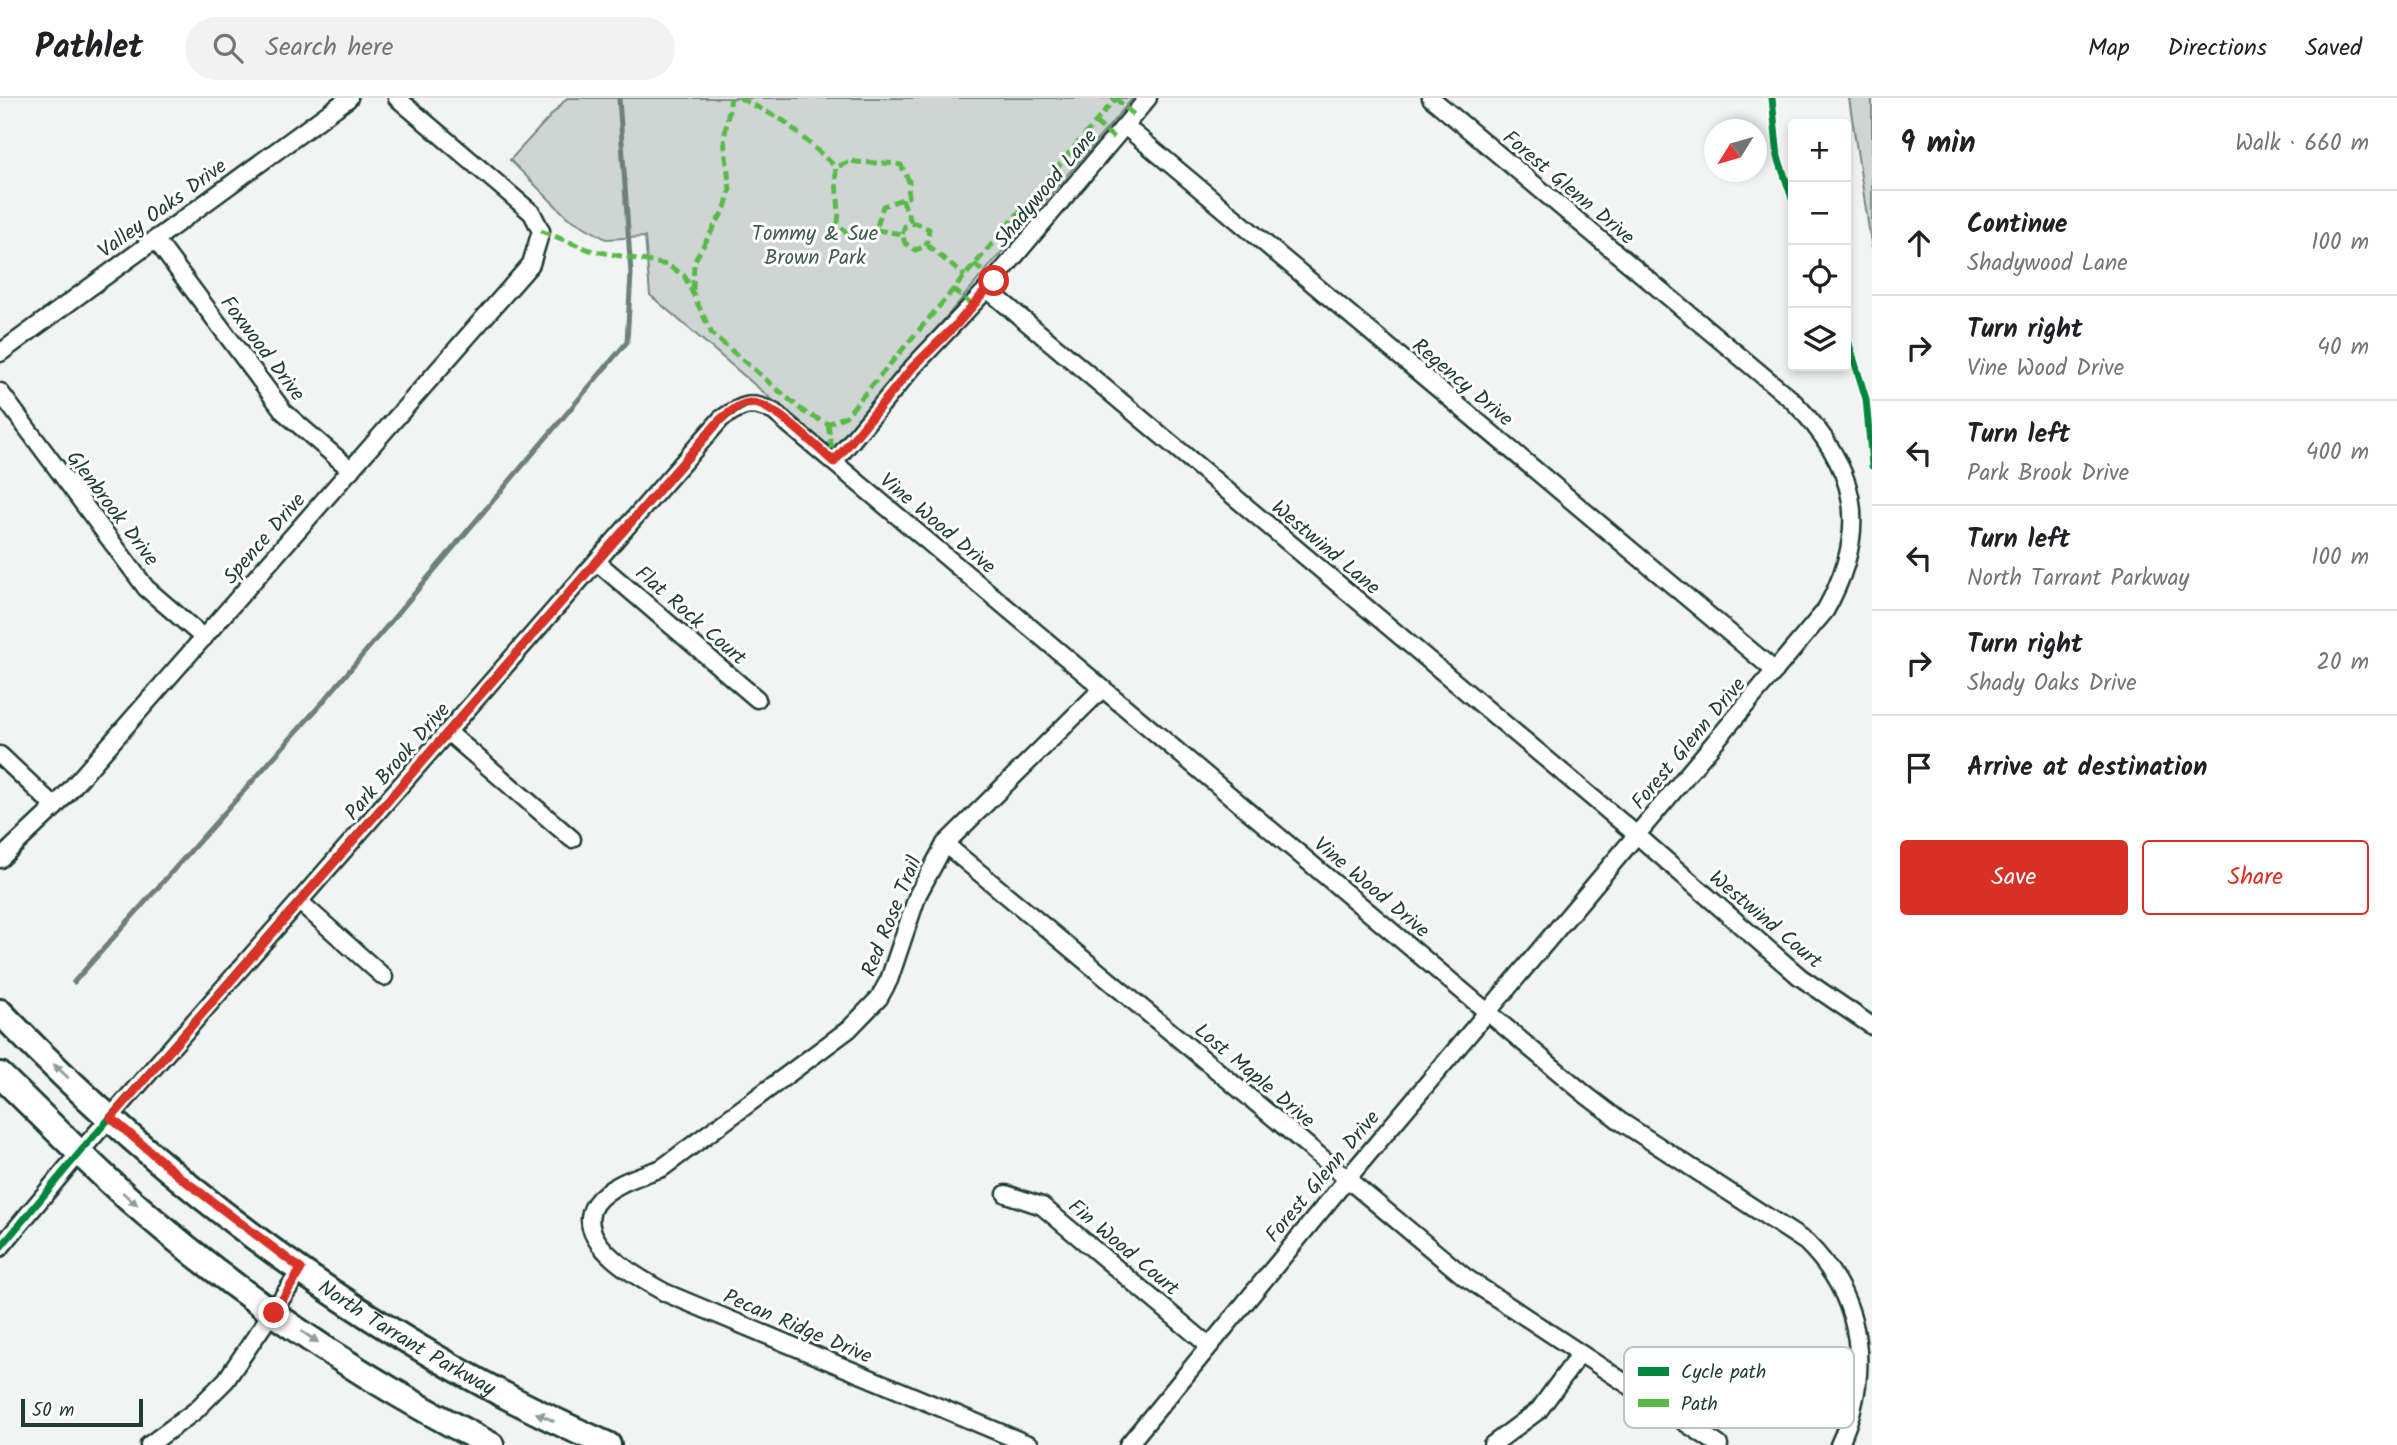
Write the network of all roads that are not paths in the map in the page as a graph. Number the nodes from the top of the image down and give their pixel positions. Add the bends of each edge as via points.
1 (349, 98) edge
2 (397, 98) edge
3 (1148, 98) edge
4 (1431, 98) edge
5 (1125, 125) junction
6 (155, 239) junction
7 (987, 289) junction
8 (0, 353) edge
9 (0, 392) edge
10 (749, 403) joint
11 (834, 462) junction
12 (351, 470) junction
13 (597, 562) junction
14 (204, 638) junction
15 (1775, 671) junction
16 (1102, 689) junction
17 (757, 699) dead end
18 (449, 733) junction
19 (0, 755) edge
20 (55, 807) junction
21 (1637, 836) junction
22 (572, 839) dead end
23 (945, 844) junction
24 (0, 859) edge
25 (301, 903) junction
26 (384, 977) dead end
27 (0, 1012) edge
28 (1489, 1012) junction
29 (1872, 1026) edge
30 (0, 1074) edge
31 (111, 1118) junction
32 (80, 1152) junction
33 (1347, 1179) junction
34 (1006, 1194) dead end
35 (595, 1204) joint
36 (0, 1248) edge
37 (301, 1269) junction
38 (274, 1313) junction
39 (1208, 1345) junction
40 (1580, 1354) junction
41 (1624, 1383) edge
42 (1854, 1422) edge
43 (1693, 1428) edge
44 (1850, 1428) edge
45 (149, 1445) edge
46 (491, 1445) edge
47 (608, 1445) edge
48 (1030, 1445) edge
49 (1128, 1445) edge
50 (1492, 1445) edge
51 (1719, 1445) edge
52 (1839, 1445) edge

1 - 6 street, Valley Oaks Drive
2 - 12 street, Spence Drive via 532,213 541,231 531,264
3 - 5 street, Shadywood Lane
4 - 15 street, Forest Glenn Drive via 1792,400 1821,430 1844,467 1853,495 1855,527 1842,584
5 - 7 street, Shadywood Lane
5 - 15 street, Regency Drive
6 - 8 street, Valley Oaks Drive
6 - 12 street, Foxwood Drive via 284,412
7 - 11 street, Shadywood Lane via 913,367
7 - 21 street, Westwind Lane
9 - 14 street, Glenbrook Drive via 146,588
10 - 11 street, Vine Wood Drive via 774,412
10 - 13 street, Park Brook Drive via 721,419
11 - 16 street, Vine Wood Drive
12 - 14 street, Spence Drive
13 - 17 street, Flat Rock Court
13 - 18 street, Park Brook Drive
14 - 20 street, Spence Drive
15 - 21 street, Forest Glenn Drive
16 - 23 street, Red Rose Trail
16 - 28 street, Vine Wood Drive
18 - 22 street
18 - 25 street, Park Brook Drive
19 - 20 street
20 - 24 street, Spence Drive
21 - 28 street, Forest Glenn Drive
21 - 29 street, Westwind Court via 1800,977
23 - 33 street, Lost Maple Drive
23 - 35 street, Red Rose Trail via 918,894 889,980 864,1015 662,1168 634,1178
25 - 26 street
25 - 31 street, Park Brook Drive
31 -> 27 main road, North Tarrant Parkway
28 - 33 street, Forest Glenn Drive
28 - 42 street, Vine Wood Drive via 1620,1121 1780,1223 1830,1266 1857,1315 1868,1351 1861,1411
30 - 32 main road
31 - 32 street, Park Brook Drive
31 - 37 main road, North Tarrant Parkway
32 - 36 street, Park Brook Drive
32 -> 38 main road via 130,1200
33 - 39 street, Forest Glenn Drive
33 - 40 street, Lost Maple Drive via 1465,1277
34 - 39 street, Fin Wood Court via 1042,1206
35 - 48 street, Pecan Ridge Drive via 596,1238 620,1267 641,1280
37 - 38 street
47 -> 37 main road, North Tarrant Parkway via 538,1414 456,1369
38 - 45 street via 213,1395
38 -> 46 main road via 425,1412
39 - 49 street, Forest Glenn Drive
40 - 41 street, Lost Maple Drive
40 - 50 street via 1539,1410
43 - 51 street, Lost Maple Drive
44 - 52 street, Vine Wood Drive

